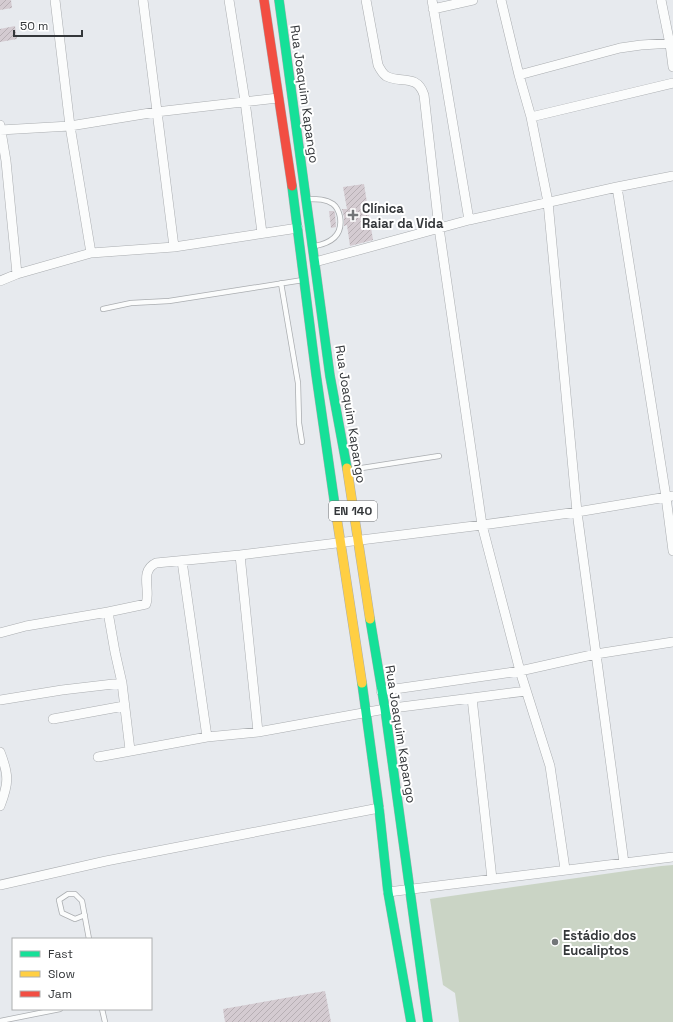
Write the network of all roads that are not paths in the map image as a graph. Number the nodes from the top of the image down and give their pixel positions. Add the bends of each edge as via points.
1 (55, 0) edge
2 (143, 0) edge
3 (229, 0) edge
4 (264, 0) edge
5 (279, 0) edge
6 (366, 0) edge
7 (473, 0) edge
8 (501, 0) edge
9 (661, 0) edge
10 (433, 4) edge
11 (672, 43) edge
12 (673, 67) edge
13 (519, 75) junction
14 (673, 82) edge
15 (278, 98) junction
16 (245, 101) junction
17 (156, 112) junction
18 (531, 118) junction
19 (70, 126) junction
20 (0, 129) edge
21 (3, 163) edge
22 (673, 176) edge
23 (617, 187) junction
24 (307, 199) junction
25 (548, 202) junction
26 (469, 220) junction
27 (298, 228) junction
28 (439, 228) junction
29 (262, 233) junction
30 (313, 246) junction
31 (174, 248) junction
32 (91, 253) junction
33 (315, 262) junction
34 (17, 274) junction
35 (305, 279) junction
36 (0, 281) edge
37 (281, 283) junction
38 (103, 309) dead end
39 (302, 442) dead end
40 (439, 456) dead end
41 (347, 470) junction
42 (670, 497) edge
43 (577, 512) junction
44 (482, 525) junction
45 (358, 540) junction
46 (341, 543) junction
47 (673, 551) edge
48 (240, 555) junction
49 (182, 561) junction
50 (108, 612) junction
51 (0, 633) edge
52 (673, 642) edge
53 (596, 654) junction
54 (520, 671) junction
55 (122, 683) junction
56 (381, 691) junction
57 (526, 691) junction
58 (472, 698) junction
59 (0, 700) edge
60 (124, 706) junction
61 (385, 709) junction
62 (366, 713) junction
63 (53, 719) dead end
64 (258, 732) junction
65 (207, 737) junction
66 (130, 750) junction
67 (0, 752) edge
68 (98, 757) dead end
69 (0, 806) edge
70 (379, 808) junction
71 (673, 857) edge
72 (624, 862) junction
73 (565, 869) junction
74 (492, 879) junction
75 (0, 885) edge
76 (411, 890) junction
77 (388, 892) junction
78 (85, 915) junction
79 (90, 938) edge
80 (55, 1010) edge
81 (102, 1010) edge
82 (0, 1021) edge
83 (105, 1022) edge
84 (411, 1022) edge
85 (428, 1022) edge

1 - 19 street
2 - 17 street
3 - 16 street
4 - 15 main road, Rua Joaquim Kapango / EN 140
5 - 24 main road, Rua Joaquim Kapango / EN 140
6 - 28 street via 381,72 392,78 415,82 422,90
7 - 10 street
8 - 13 street
9 - 11 street
10 - 26 street
11 - 12 street
11 - 13 street via 620,48
13 - 18 street
14 - 18 street
15 - 16 street
15 - 27 main road, Rua Joaquim Kapango / EN 140
16 - 17 street
16 - 29 street
17 - 19 street
17 - 31 street
18 - 25 street
19 - 20 street
19 - 32 street
20 - 21 street
21 - 34 street
22 - 23 street
23 - 25 street
23 - 42 street
24 - 30 main road, Rua Joaquim Kapango / EN 140
24 - 30 lane via 320,199 333,204 340,218 340,230 335,237 324,244
25 - 26 street
25 - 43 street
26 - 28 street
27 - 29 street
27 - 35 main road, Rua Joaquim Kapango / EN 140
28 - 33 street
28 - 44 street
29 - 31 street
30 - 33 main road, Rua Joaquim Kapango / EN 140
31 - 32 street
32 - 34 street
33 - 41 main road, Rua Joaquim Kapango / EN 140 via 330,376
34 - 36 street
35 - 37 lane
35 - 46 main road, Rua Joaquim Kapango / EN 140
37 - 38 lane
37 - 39 lane via 298,383
40 - 41 lane
41 - 45 main road, Rua Joaquim Kapango / EN 140
42 - 43 street
42 - 47 street
43 - 44 street
43 - 53 street
44 - 45 street
44 - 54 street
45 - 46 street
45 - 56 main road, Rua Joaquim Kapango / EN 140
46 - 48 street
46 - 62 main road, Rua Joaquim Kapango / EN 140
48 - 49 street
48 - 64 street
49 - 50 street via 156,562 148,569 146,604
49 - 65 street
50 - 51 street
50 - 55 street
52 - 53 street
53 - 54 street
53 - 72 street
54 - 56 street
54 - 57 street
55 - 59 street
55 - 60 street
56 - 61 main road, Rua Joaquim Kapango / EN 140
57 - 58 street
57 - 73 street via 550,766
58 - 61 street
58 - 74 street
60 - 63 street
60 - 66 street
61 - 62 street
61 - 76 main road, Rua Joaquim Kapango / EN 140
62 - 64 street
62 - 70 main road, Rua Joaquim Kapango / EN 140
64 - 65 street
65 - 66 street
66 - 68 street
67 - 69 street via 7,772 7,784
70 - 75 street via 106,861
70 - 77 main road, Rua Joaquim Kapango / EN 140
71 - 72 street
72 - 73 street
73 - 74 street
74 - 76 street
76 - 77 street
76 - 85 main road, Rua Joaquim Kapango / EN 140
77 - 84 main road, Rua Joaquim Kapango / EN 140
78 - 78 lane via 82,901 75,894 68,894 58,900 62,912 75,919
78 - 79 lane
80 - 82 lane
81 - 83 lane

